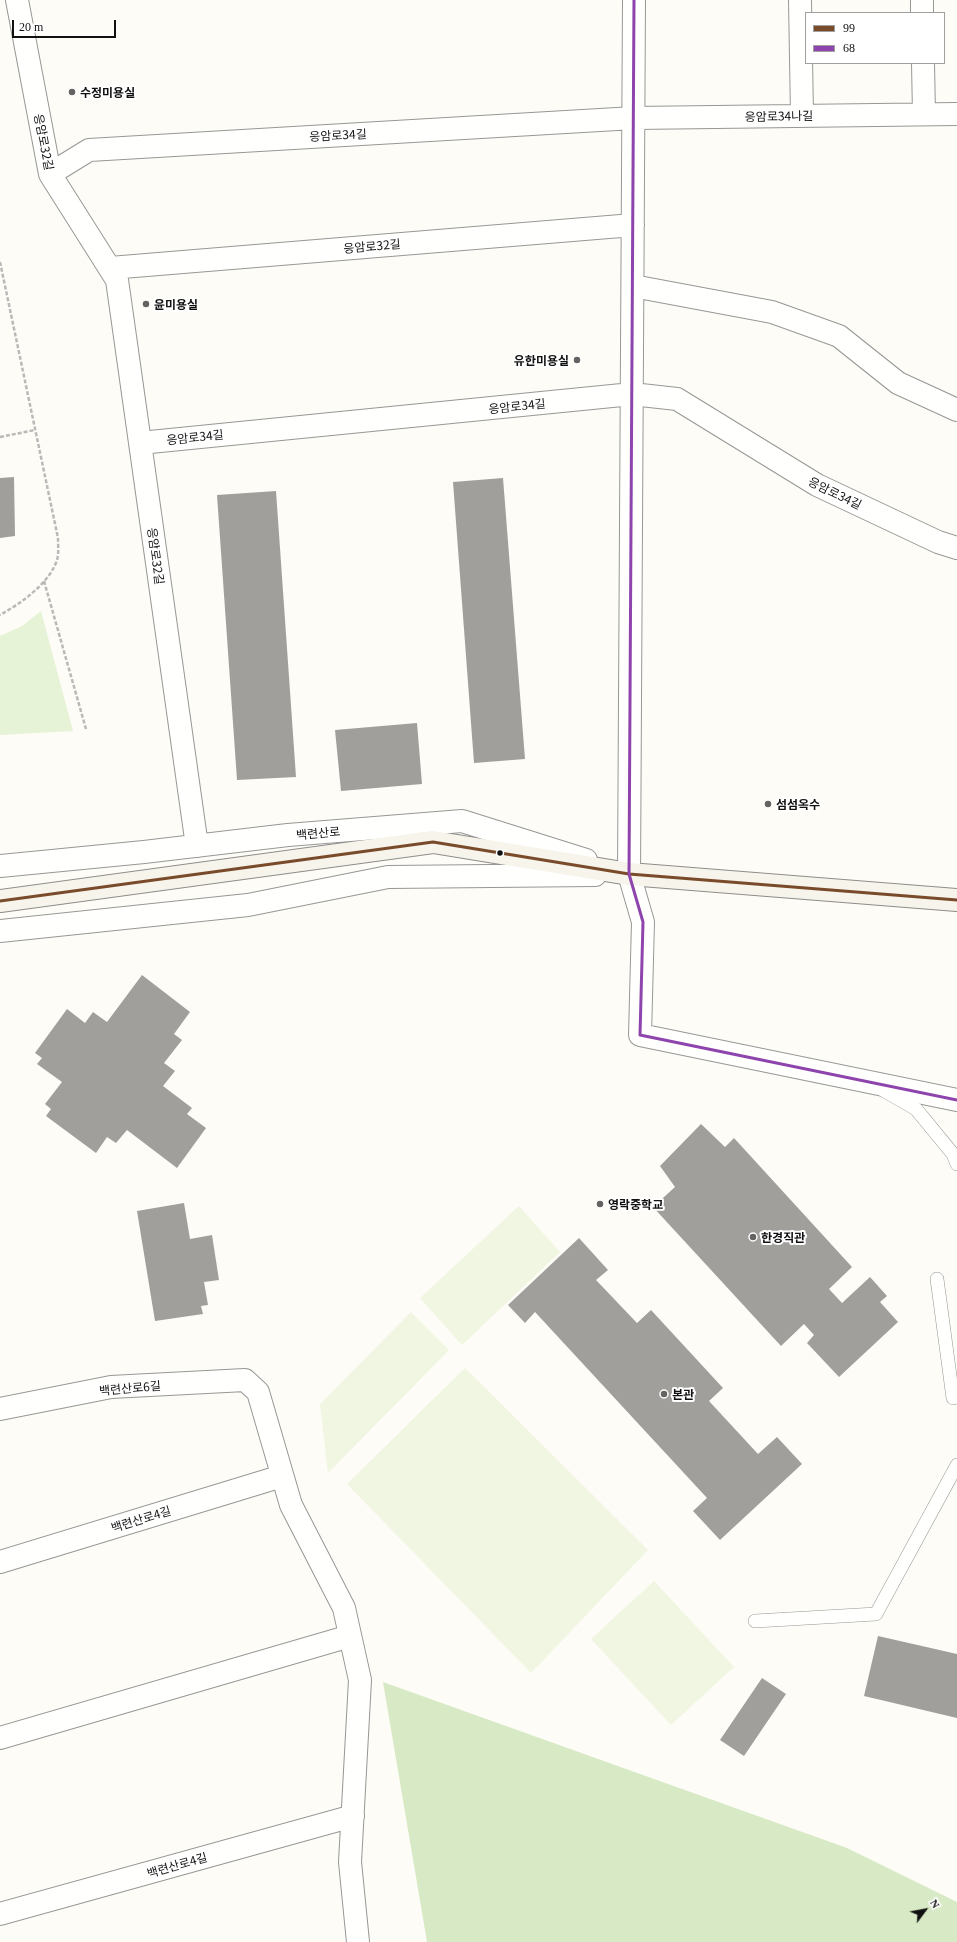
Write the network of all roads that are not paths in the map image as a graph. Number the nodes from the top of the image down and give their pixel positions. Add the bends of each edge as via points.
1 (17, 0) edge
2 (634, 0) edge
3 (800, 0) edge
4 (922, 0) edge
5 (922, 12) edge
6 (923, 64) edge
7 (924, 114) junction
8 (957, 114) edge
9 (802, 115) junction
10 (634, 118) junction
11 (50, 174) junction
12 (633, 225) junction
13 (110, 268) junction
14 (633, 286) junction
15 (632, 394) junction
16 (957, 410) edge
17 (140, 443) junction
18 (957, 548) edge
19 (197, 846) junction
20 (0, 866) edge
21 (629, 874) junction
22 (957, 900) edge
23 (0, 901) edge
24 (0, 930) edge
25 (868, 1082) junction
26 (957, 1100) edge
27 (957, 1164) edge
28 (937, 1278) dead end
29 (957, 1397) edge
30 (0, 1409) edge
31 (957, 1465) edge
32 (282, 1476) junction
33 (0, 1562) edge
34 (755, 1621) dead end
35 (350, 1636) junction
36 (0, 1738) edge
37 (353, 1816) junction
38 (0, 1914) edge
39 (358, 1942) edge

1 - 11 street, 응암로32길
2 - 10 street
3 - 9 street
4 - 5 street
6 - 7 street
7 - 8 street, 응암로34나길
7 - 9 street, 응암로34나길
9 - 10 street, 응암로34나길
10 - 11 street, 응암로34길 via 89,150
10 - 12 street
11 - 13 street, 응암로32길
12 - 13 street, 응암로32길
12 - 14 street
13 - 17 street, 응암로32길 via 118,280
14 - 15 street
14 - 16 street via 772,312 839,336 898,383
15 - 17 street, 응암로34길
15 - 18 street, 응암로34길 via 677,399 817,485 938,542
15 - 21 street
17 - 19 street, 응암로32길
19 - 20 street, 백련산로
19 - 21 street, 백련산로 via 288,835 462,821
21 - 22 main road, 백련산로
21 - 23 main road, 백련산로 via 433,842
21 - 24 street, 백련산로 via 388,877 248,905
21 - 25 street via 643,922 640,1035
25 - 26 street
25 - 27 lane via 916,1109 953,1154
28 - 29 lane via 953,1398
30 - 32 street, 백련산로6길 via 111,1387 245,1380 258,1392
31 - 34 lane via 876,1614
32 - 33 street, 백련산로4길
32 - 35 street via 291,1505 344,1608
35 - 36 street
35 - 37 street via 360,1680
37 - 38 street, 백련산로4길
37 - 39 street via 350,1862

